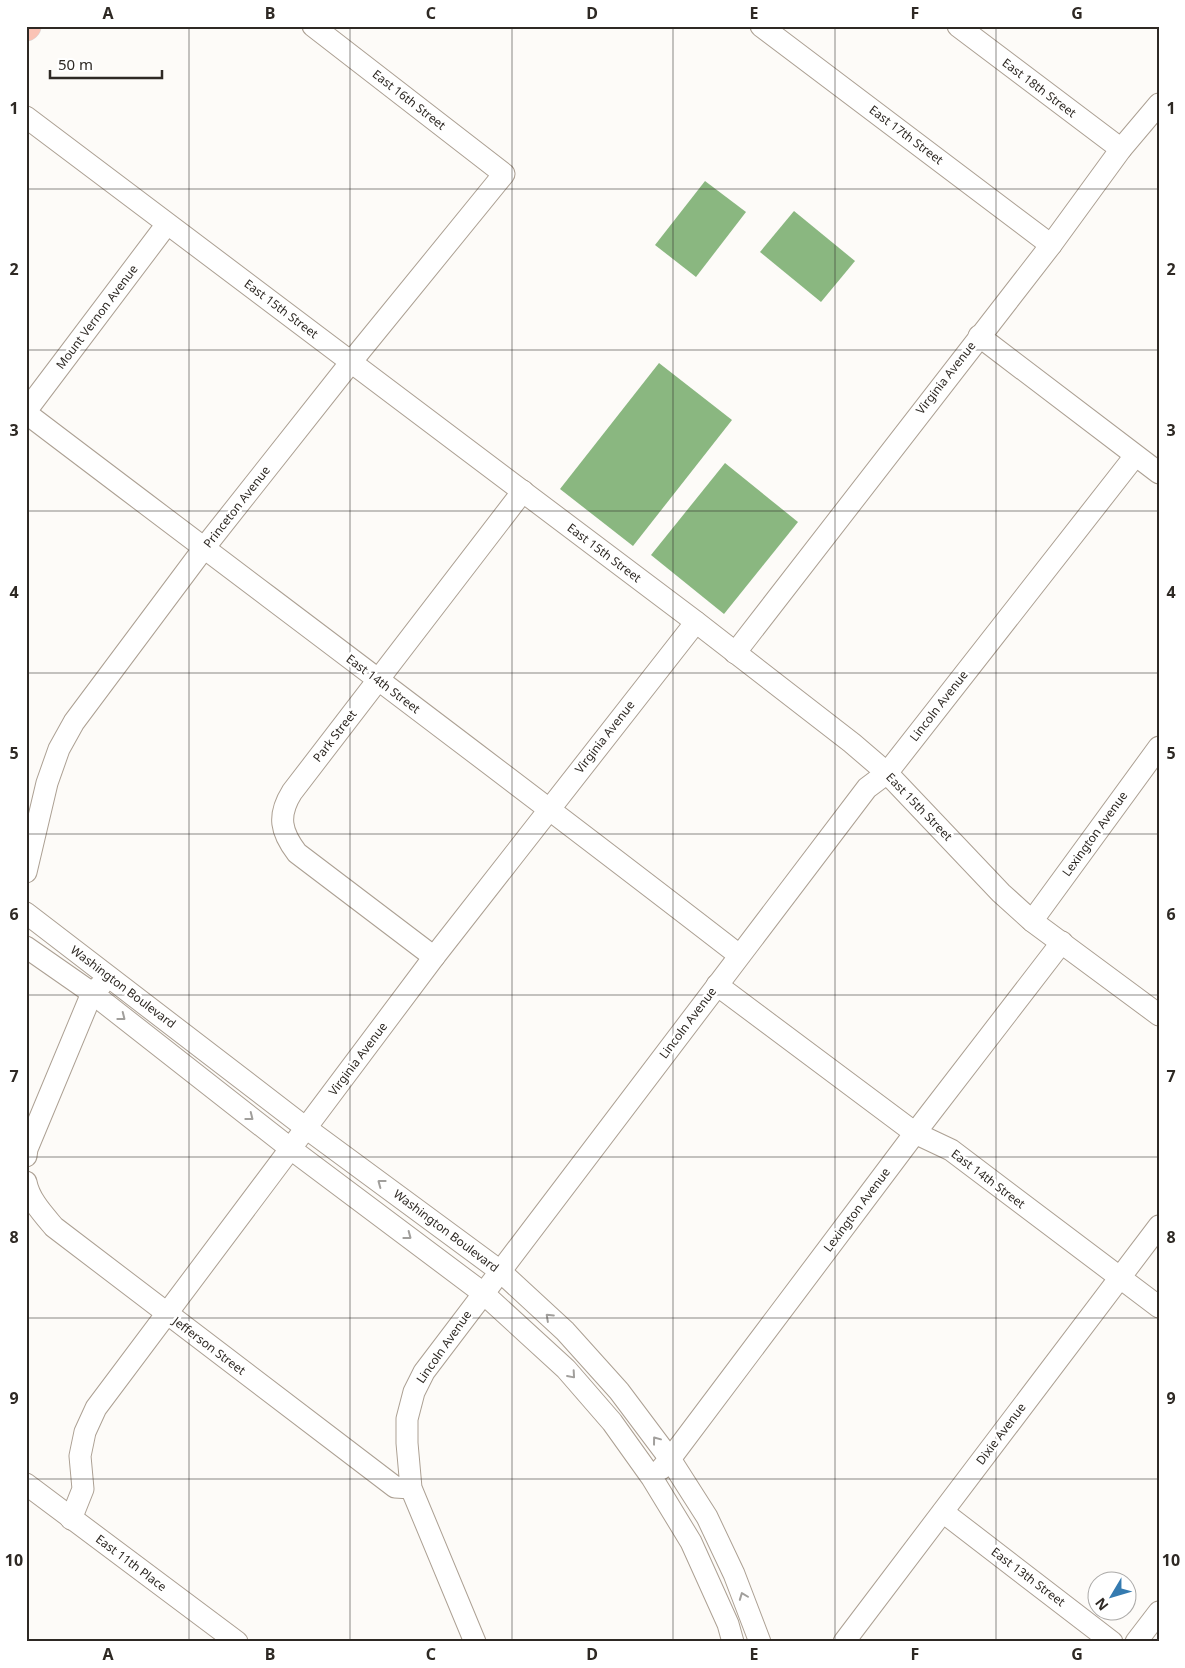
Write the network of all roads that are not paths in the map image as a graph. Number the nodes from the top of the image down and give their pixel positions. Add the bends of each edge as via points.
1 (313, 26) edge
2 (761, 26) edge
3 (958, 26) edge
4 (1159, 104) edge
5 (26, 117) edge
6 (1121, 149) junction
7 (504, 174) joint
8 (167, 224) junction
9 (1050, 245) junction
10 (979, 336) junction
11 (351, 362) junction
12 (26, 412) edge
13 (1135, 456) junction
14 (1159, 473) edge
15 (523, 491) junction
16 (204, 548) junction
17 (696, 622) junction
18 (735, 653) junction
19 (378, 680) junction
20 (1159, 747) edge
21 (887, 773) junction
22 (549, 808) junction
23 (26, 872) edge
24 (26, 913) edge
25 (1032, 921) junction
26 (1062, 942) junction
27 (26, 948) edge
28 (739, 955) junction
29 (434, 957) junction
30 (26, 964) edge
31 (110, 977) junction
32 (717, 985) junction
33 (92, 993) junction
34 (1159, 1015) edge
35 (306, 1128) junction
36 (915, 1133) junction
37 (290, 1149) junction
38 (26, 1156) edge
39 (26, 1182) edge
40 (1159, 1226) edge
41 (500, 1271) junction
42 (1120, 1278) junction
43 (483, 1294) junction
44 (1159, 1307) edge
45 (167, 1314) junction
46 (670, 1459) junction
47 (652, 1478) junction
48 (26, 1484) edge
49 (411, 1488) junction
50 (942, 1512) junction
51 (71, 1519) junction
52 (1159, 1612) edge
53 (236, 1642) edge
54 (475, 1642) edge
55 (734, 1642) edge
56 (760, 1642) edge
57 (844, 1642) edge
58 (1112, 1642) edge
59 (1136, 1642) edge

1 - 7 street, East 16th Street
2 - 9 street, East 17th Street
3 - 6 street, East 18th Street
4 - 6 street, Virginia Avenue
5 - 8 street, East 15th Street
6 - 9 street, Virginia Avenue
7 - 11 street, Princeton Avenue
8 - 11 street, East 15th Street
8 - 12 street, Mount Vernon Avenue
9 - 10 street, Virginia Avenue
10 - 13 street
10 - 18 street, Virginia Avenue
11 - 15 street, East 15th Street
11 - 16 street, Princeton Avenue
12 - 16 street, East 14th Street
13 - 14 street
13 - 21 street, Lincoln Avenue
15 - 17 street, East 15th Street
15 - 19 street, Park Street
16 - 19 street, East 14th Street
16 - 23 street, Princeton Avenue via 74,722 47,783
17 - 18 street, East 15th Street
17 - 22 street, Virginia Avenue
18 - 21 street, East 15th Street
19 - 22 street, East 14th Street
19 - 29 street, Park Street via 292,792 282,813 283,823 297,853
20 - 25 street, Lexington Avenue
21 - 25 street, East 15th Street via 1001,893
21 - 28 street, Lincoln Avenue via 866,788
22 - 28 street, East 14th Street
22 - 29 street, Virginia Avenue
24 - 31 street, Washington Boulevard
25 - 26 street, East 15th Street
26 - 34 street, East 15th Street
26 - 36 street, Lexington Avenue
27 - 33 street, Washington Boulevard
28 - 32 street, Lincoln Avenue
29 - 35 street, Virginia Avenue
30 - 33 street
31 - 33 street
31 - 35 street, Washington Boulevard
32 - 36 street, East 14th Street
32 - 41 street, Lincoln Avenue
33 -> 37 street, Washington Boulevard
33 - 38 street
35 - 37 street, Virginia Avenue
41 -> 35 street, Washington Boulevard
36 - 42 street, East 14th Street via 951,1150
36 - 46 street, Lexington Avenue
37 -> 43 street, Washington Boulevard
37 - 45 street, Virginia Avenue
39 - 45 street, Jefferson Street via 40,1211 54,1227
40 - 42 street, Dixie Avenue
41 - 43 street, Lincoln Avenue
46 -> 41 street, Washington Boulevard via 613,1384 565,1331
42 - 44 street, East 14th Street
42 - 50 street, Dixie Avenue
43 -> 47 street, Washington Boulevard via 566,1369 612,1422
43 - 49 street, Lincoln Avenue via 424,1372 414,1392 407,1419 406,1443
45 - 49 street, Jefferson Street via 394,1487
45 - 51 street, Virginia Avenue via 96,1408 85,1432 80,1456 82,1489
46 - 47 street, Lexington Avenue
56 -> 46 street, Washington Boulevard via 734,1574 707,1517
47 - 55 street, Washington Boulevard via 691,1542
48 - 51 street, East 11th Place
49 - 54 street, Lincoln Avenue
50 - 57 street, Dixie Avenue
50 - 58 street, East 13th Street
51 - 53 street, East 11th Place
52 - 59 street

